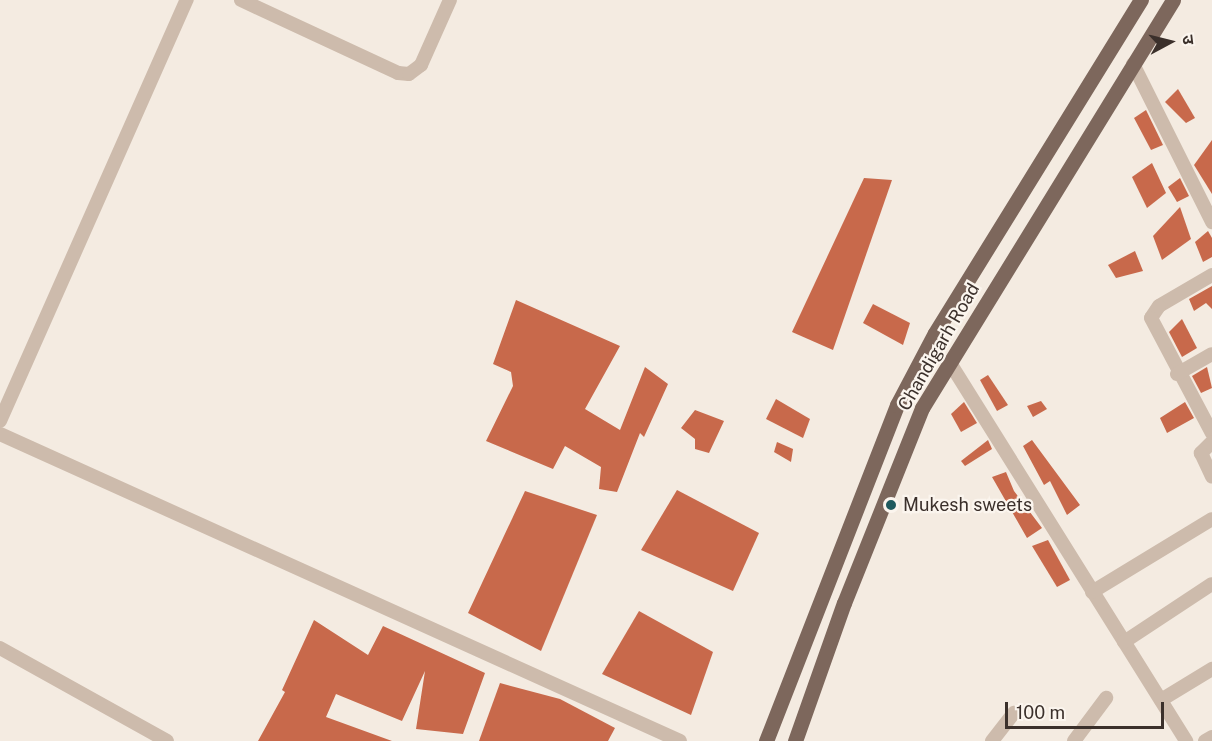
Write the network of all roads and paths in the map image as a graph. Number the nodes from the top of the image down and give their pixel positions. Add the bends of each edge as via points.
1 (187, 0) edge
2 (241, 0) edge
3 (450, 0) edge
4 (1141, 0) edge
5 (1173, 0) edge
6 (1133, 64) junction
7 (1212, 222) edge
8 (1212, 275) edge
9 (1212, 354) edge
10 (950, 363) junction
11 (1177, 374) junction
12 (0, 421) edge
13 (1212, 433) edge
14 (0, 434) edge
15 (1212, 442) edge
16 (1212, 477) edge
17 (1212, 519) edge
18 (1212, 584) edge
19 (1092, 592) junction
20 (1124, 642) junction
21 (0, 648) edge
22 (1212, 669) edge
23 (1106, 698) dead end
24 (1161, 700) junction
25 (1014, 713) dead end
26 (152, 737) edge
27 (1212, 737) edge
28 (799, 739) edge
29 (1184, 740) edge
30 (166, 741) edge
31 (680, 741) edge
32 (766, 741) edge
33 (992, 741) edge
34 (1074, 741) edge
35 (1205, 741) edge

1 - 12 street
2 - 3 street via 409,74 421,65
4 - 32 main road, Chandigarh Road via 935,333 897,405
5 - 6 main road, Chandigarh Road
6 - 7 street
6 - 10 main road, Chandigarh Road
8 - 11 street via 1153,312 1154,327
9 - 11 street
10 - 19 street
10 - 28 main road, Chandigarh Road via 922,408 844,603
11 - 13 street
14 - 31 street
15 - 16 street via 1201,453
17 - 19 street
18 - 20 street
19 - 20 street
20 - 24 street
21 - 26 street
22 - 24 street
23 - 34 street
24 - 29 street
25 - 33 street
26 - 30 street
27 - 35 street

